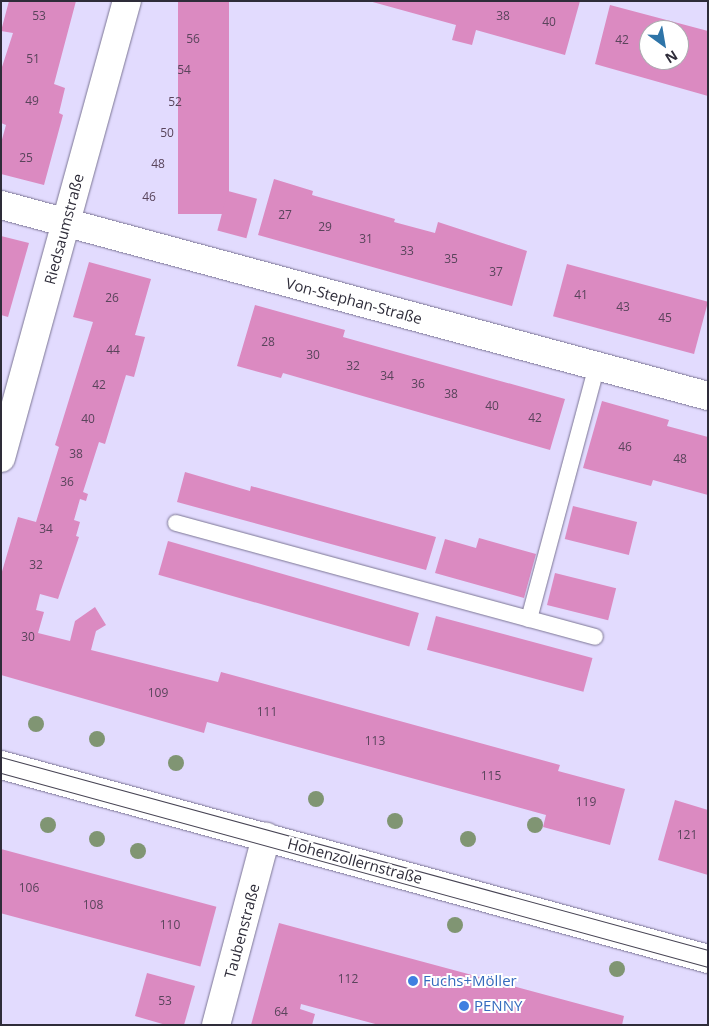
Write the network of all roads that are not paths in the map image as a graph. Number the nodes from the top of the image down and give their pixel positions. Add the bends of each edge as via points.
1 (127, 1) edge
2 (1, 205) edge
3 (65, 223) junction
4 (597, 366) junction
5 (708, 396) edge
6 (1, 458) edge
7 (176, 523) dead end
8 (529, 619) junction
9 (595, 637) dead end
10 (1, 765) edge
11 (266, 837) junction
12 (708, 958) edge
13 (216, 1025) edge

1 - 3 street, Riedsaumstraße
2 - 3 street, Von-Stephan-Straße
3 - 4 street, Von-Stephan-Straße
3 - 6 street, Riedsaumstraße
4 - 5 street, Von-Stephan-Straße
4 - 8 lane
7 - 8 lane
8 - 9 lane
10 - 11 street, Hohenzollernstraße
11 - 12 street, Hohenzollernstraße
11 - 13 street, Taubenstraße

